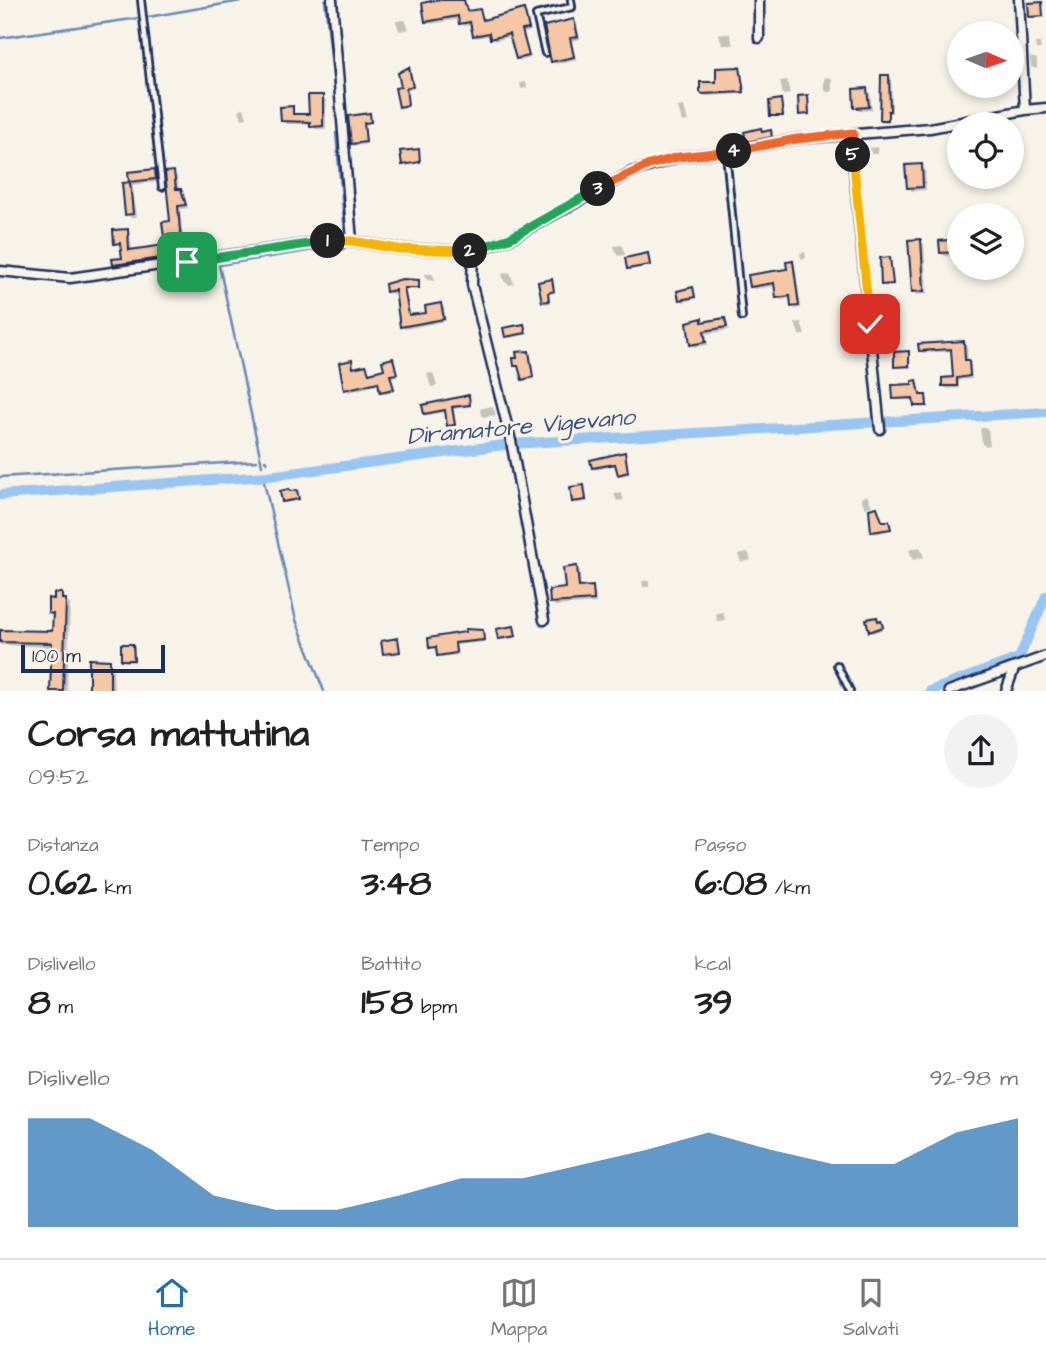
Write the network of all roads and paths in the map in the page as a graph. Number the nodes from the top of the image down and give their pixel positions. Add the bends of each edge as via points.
1 (141, 0) edge
2 (332, 0) edge
3 (571, 0) edge
4 (759, 0) edge
5 (1019, 0) edge
6 (759, 38) dead end
7 (545, 53) dead end
8 (1046, 108) edge
9 (1025, 110) junction
10 (853, 133) junction
11 (726, 152) junction
12 (162, 187) dead end
13 (352, 241) junction
14 (472, 250) junction
15 (0, 271) edge
16 (742, 317) dead end
17 (880, 429) dead end
18 (544, 620) dead end
19 (1046, 656) edge
20 (837, 665) dead end
21 (1014, 669) junction
22 (849, 691) edge
23 (949, 691) edge
24 (1006, 691) edge

1 - 12 lane
2 - 13 street
3 - 7 lane via 572,7 536,15
4 - 6 street
5 - 9 street
8 - 9 street
9 - 10 street via 930,128
10 - 11 street
10 - 17 street
11 - 14 street via 649,165 510,238
11 - 16 lane
13 - 14 street via 398,249
13 - 15 street via 70,278
14 - 18 street via 472,285 511,441
19 - 21 street
20 - 22 lane
21 - 23 street
21 - 24 street

